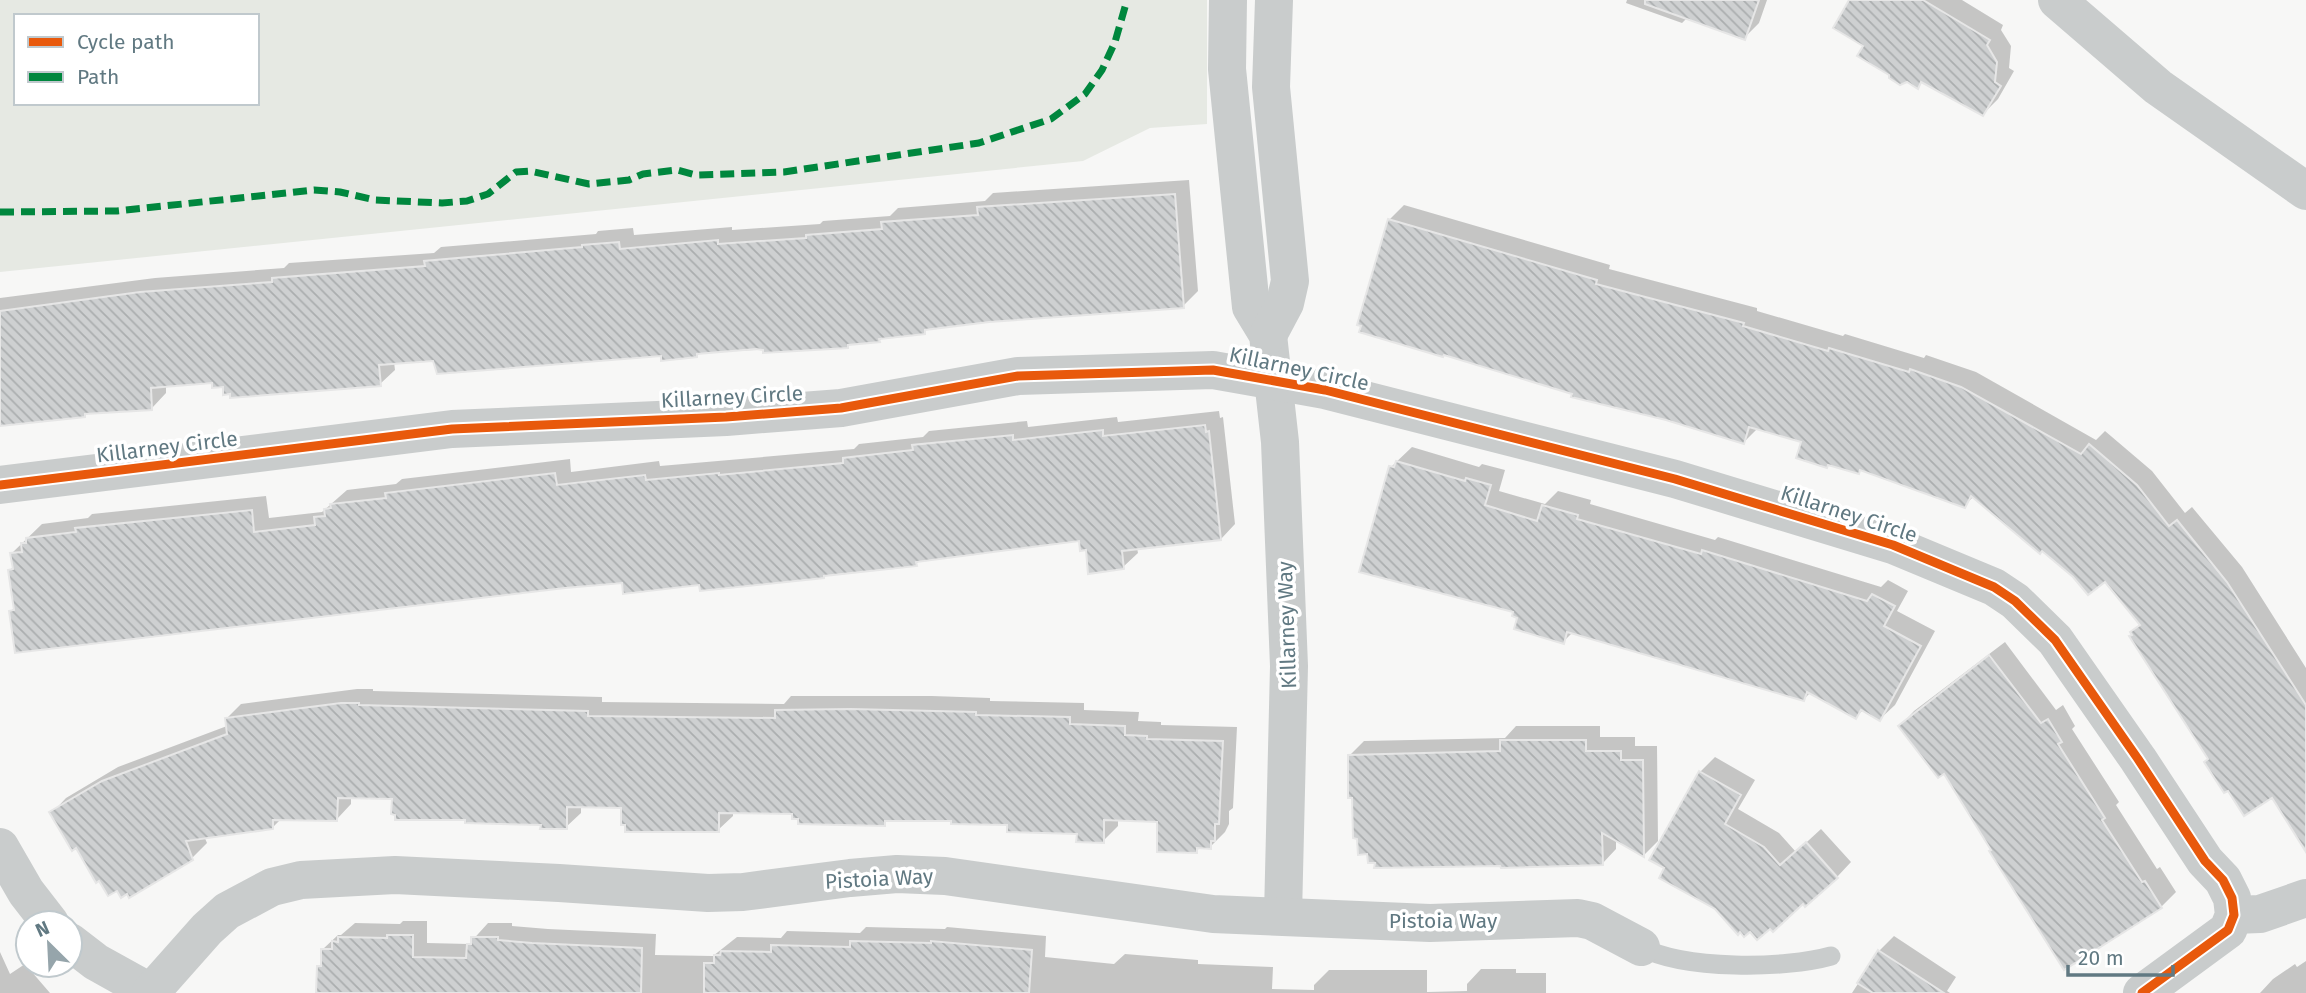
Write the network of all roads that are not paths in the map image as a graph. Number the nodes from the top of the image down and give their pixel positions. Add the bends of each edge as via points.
1 (1228, 0) edge
2 (1274, 0) edge
3 (2057, 0) edge
4 (2306, 191) edge
5 (1268, 335) junction
6 (1274, 381) junction
7 (0, 485) edge
8 (0, 847) edge
9 (2306, 898) edge
10 (39, 909) edge
11 (1283, 915) junction
12 (2234, 915) junction
13 (1641, 947) joint
14 (84, 953) edge
15 (1831, 956) dead end
16 (151, 992) edge
17 (2143, 993) edge

1 - 5 street, Killarney Way via 1227,68 1251,307
2 - 5 street via 1271,87 1290,281 1285,303
3 - 4 street via 2158,87
5 - 6 street, Killarney Way
6 - 7 street, Killarney Circle via 1213,370 1018,376 841,408 452,429
6 - 11 street, Killarney Way via 1289,666
6 - 12 street, Killarney Circle via 1675,479 1893,545 1994,587 2015,600 2055,640 2205,861 2223,880
8 - 10 street
9 - 12 street via 2260,915
11 - 13 street, Pistoia Way via 1430,923 1578,918
11 - 16 street, Pistoia Way via 1213,914 945,876 850,878 708,893 395,875 301,880 272,887 227,911
12 - 17 street via 2228,930
13 - 15 lane via 1655,955 1699,963 1796,963
14 - 16 street

